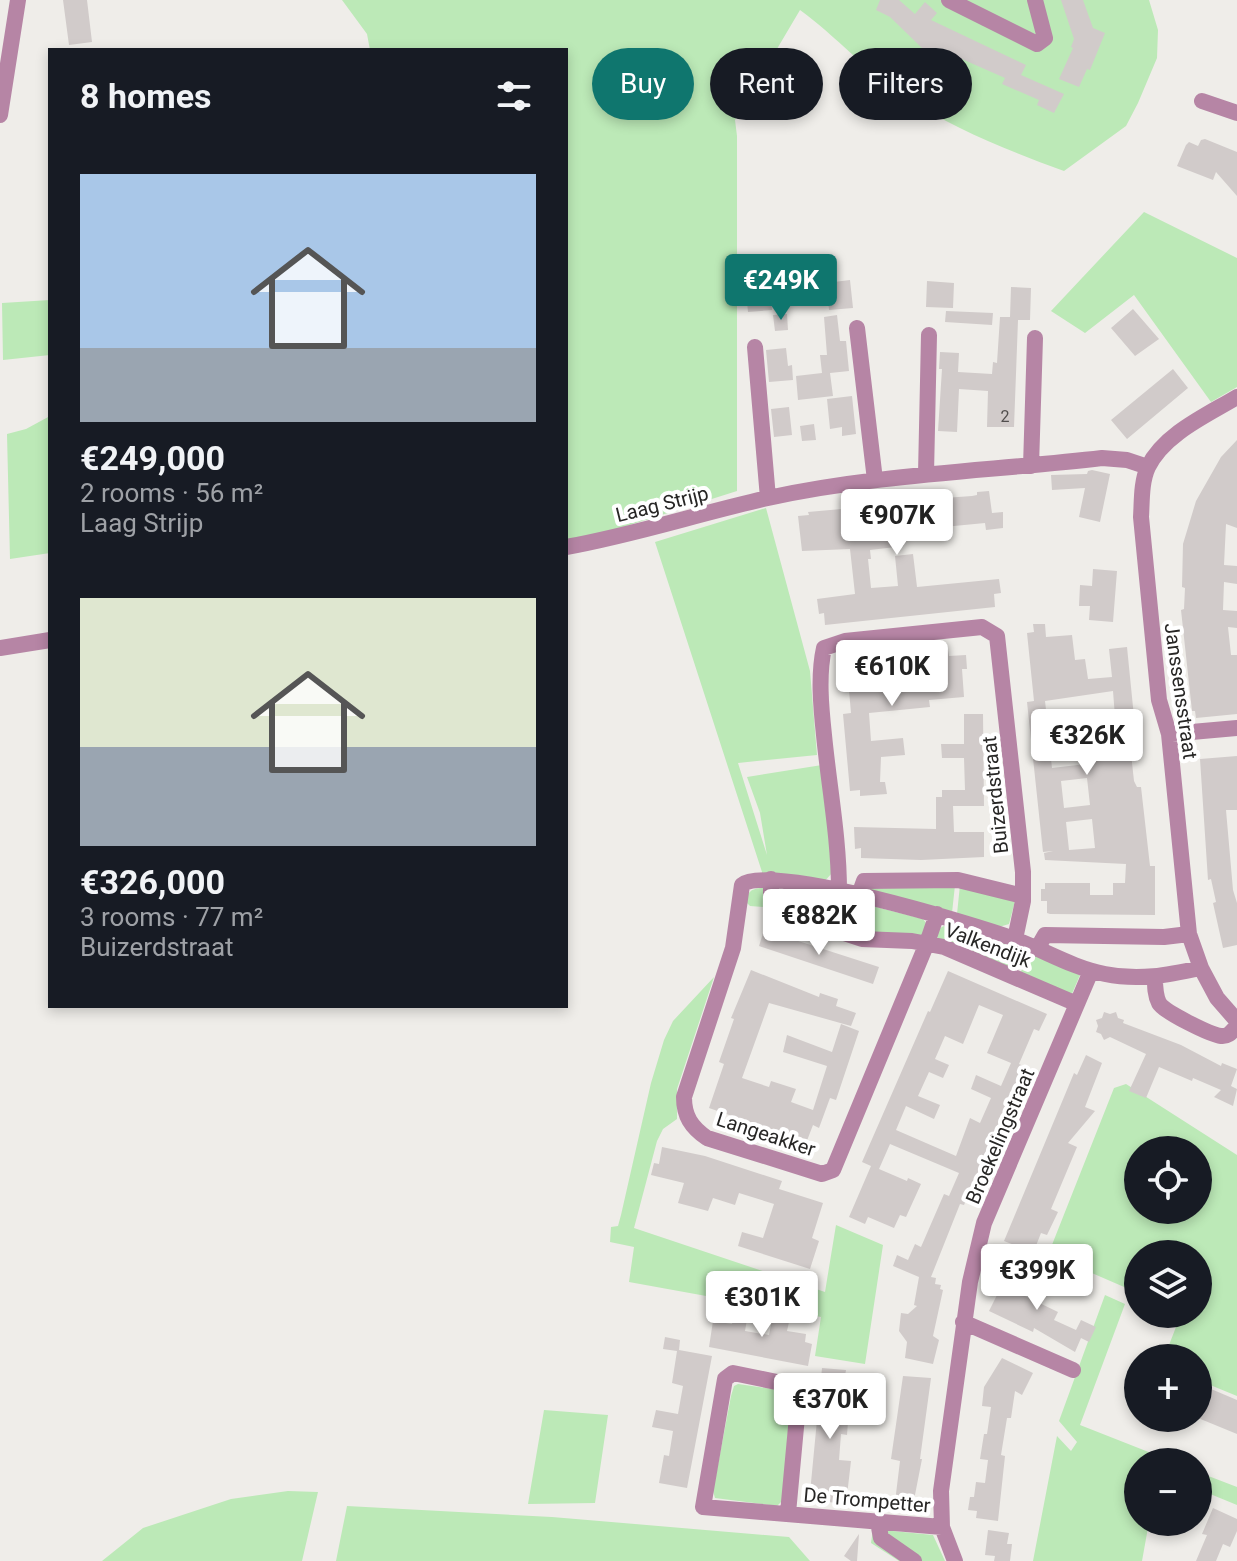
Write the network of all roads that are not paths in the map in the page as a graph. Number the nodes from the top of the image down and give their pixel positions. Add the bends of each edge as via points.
1 (18, 0) edge
2 (949, 0) edge
3 (1035, 0) edge
4 (1202, 101) dead end
5 (1235, 107) edge
6 (0, 115) edge
7 (857, 328) dead end
8 (929, 335) dead end
9 (1035, 338) dead end
10 (755, 347) dead end
11 (1237, 397) edge
12 (1031, 466) junction
13 (1148, 467) junction
14 (926, 474) junction
15 (875, 480) junction
16 (768, 498) junction
17 (568, 547) edge
18 (48, 640) edge
19 (0, 648) edge
20 (1237, 728) edge
21 (1169, 734) junction
22 (770, 879) junction
23 (839, 891) junction
24 (859, 895) junction
25 (1023, 896) junction
26 (937, 914) junction
27 (1189, 934) junction
28 (1015, 939) junction
29 (927, 943) junction
30 (1037, 949) junction
31 (1201, 968) junction
32 (1091, 971) junction
33 (1155, 978) junction
34 (1077, 1004) junction
35 (1237, 1024) edge
36 (963, 1322) junction
37 (1073, 1370) dead end
38 (788, 1513) junction
39 (878, 1522) junction
40 (942, 1527) junction
41 (914, 1561) edge
42 (955, 1561) edge

1 - 6 street
2 - 3 street via 1037,44 1045,38
4 - 5 street
7 - 15 street
8 - 14 street
9 - 12 street
10 - 16 street
11 - 13 street via 1184,429
12 - 13 street, Laag Strijp via 1102,458
12 - 14 street, Laag Strijp
13 - 21 street, Janssensstraat via 1142,490 1142,549 1159,700
14 - 15 street, Laag Strijp
15 - 16 street, Laag Strijp
16 - 17 street, Laag Strijp
18 - 19 street
20 - 21 street
21 - 27 street, Janssensstraat
22 - 23 street, Valkendijk
22 - 29 street, Valkendijk via 771,909 862,939
22 - 29 street, Langeakker via 742,885 733,948 684,1097 692,1126 707,1138 822,1174 833,1170
23 - 24 street, Valkendijk
23 - 25 street, Buizerdstraat via 822,714 824,648 845,641 982,627 997,636
24 - 25 street via 864,881 943,879
24 - 26 street, Valkendijk
25 - 28 street, Buizerdstraat
26 - 28 street, Valkendijk
26 - 29 street, Langeakker
27 - 30 street, Valkendijk via 1045,935
27 - 31 street, Janssensstraat
28 - 30 street, Valkendijk
29 - 34 street, Valkendijk
30 - 32 street, Valkendijk
31 - 33 street, Valkendijk
31 - 35 street, Janssensstraat
32 - 33 street, Valkendijk
32 - 34 street, Broekelingstraat
33 - 35 street via 1159,1003 1172,1015 1219,1036 1228,1035
34 - 36 street, Broekelingstraat via 984,1223
36 - 37 street
36 - 40 street, Broekelingstraat via 941,1491
38 - 38 street, De Trompetter via 703,1507 725,1379 733,1373 796,1386
38 - 39 street, De Trompetter
39 - 40 street, De Trompetter
39 - 41 street via 881,1538
40 - 42 street, Broekelingstraat

